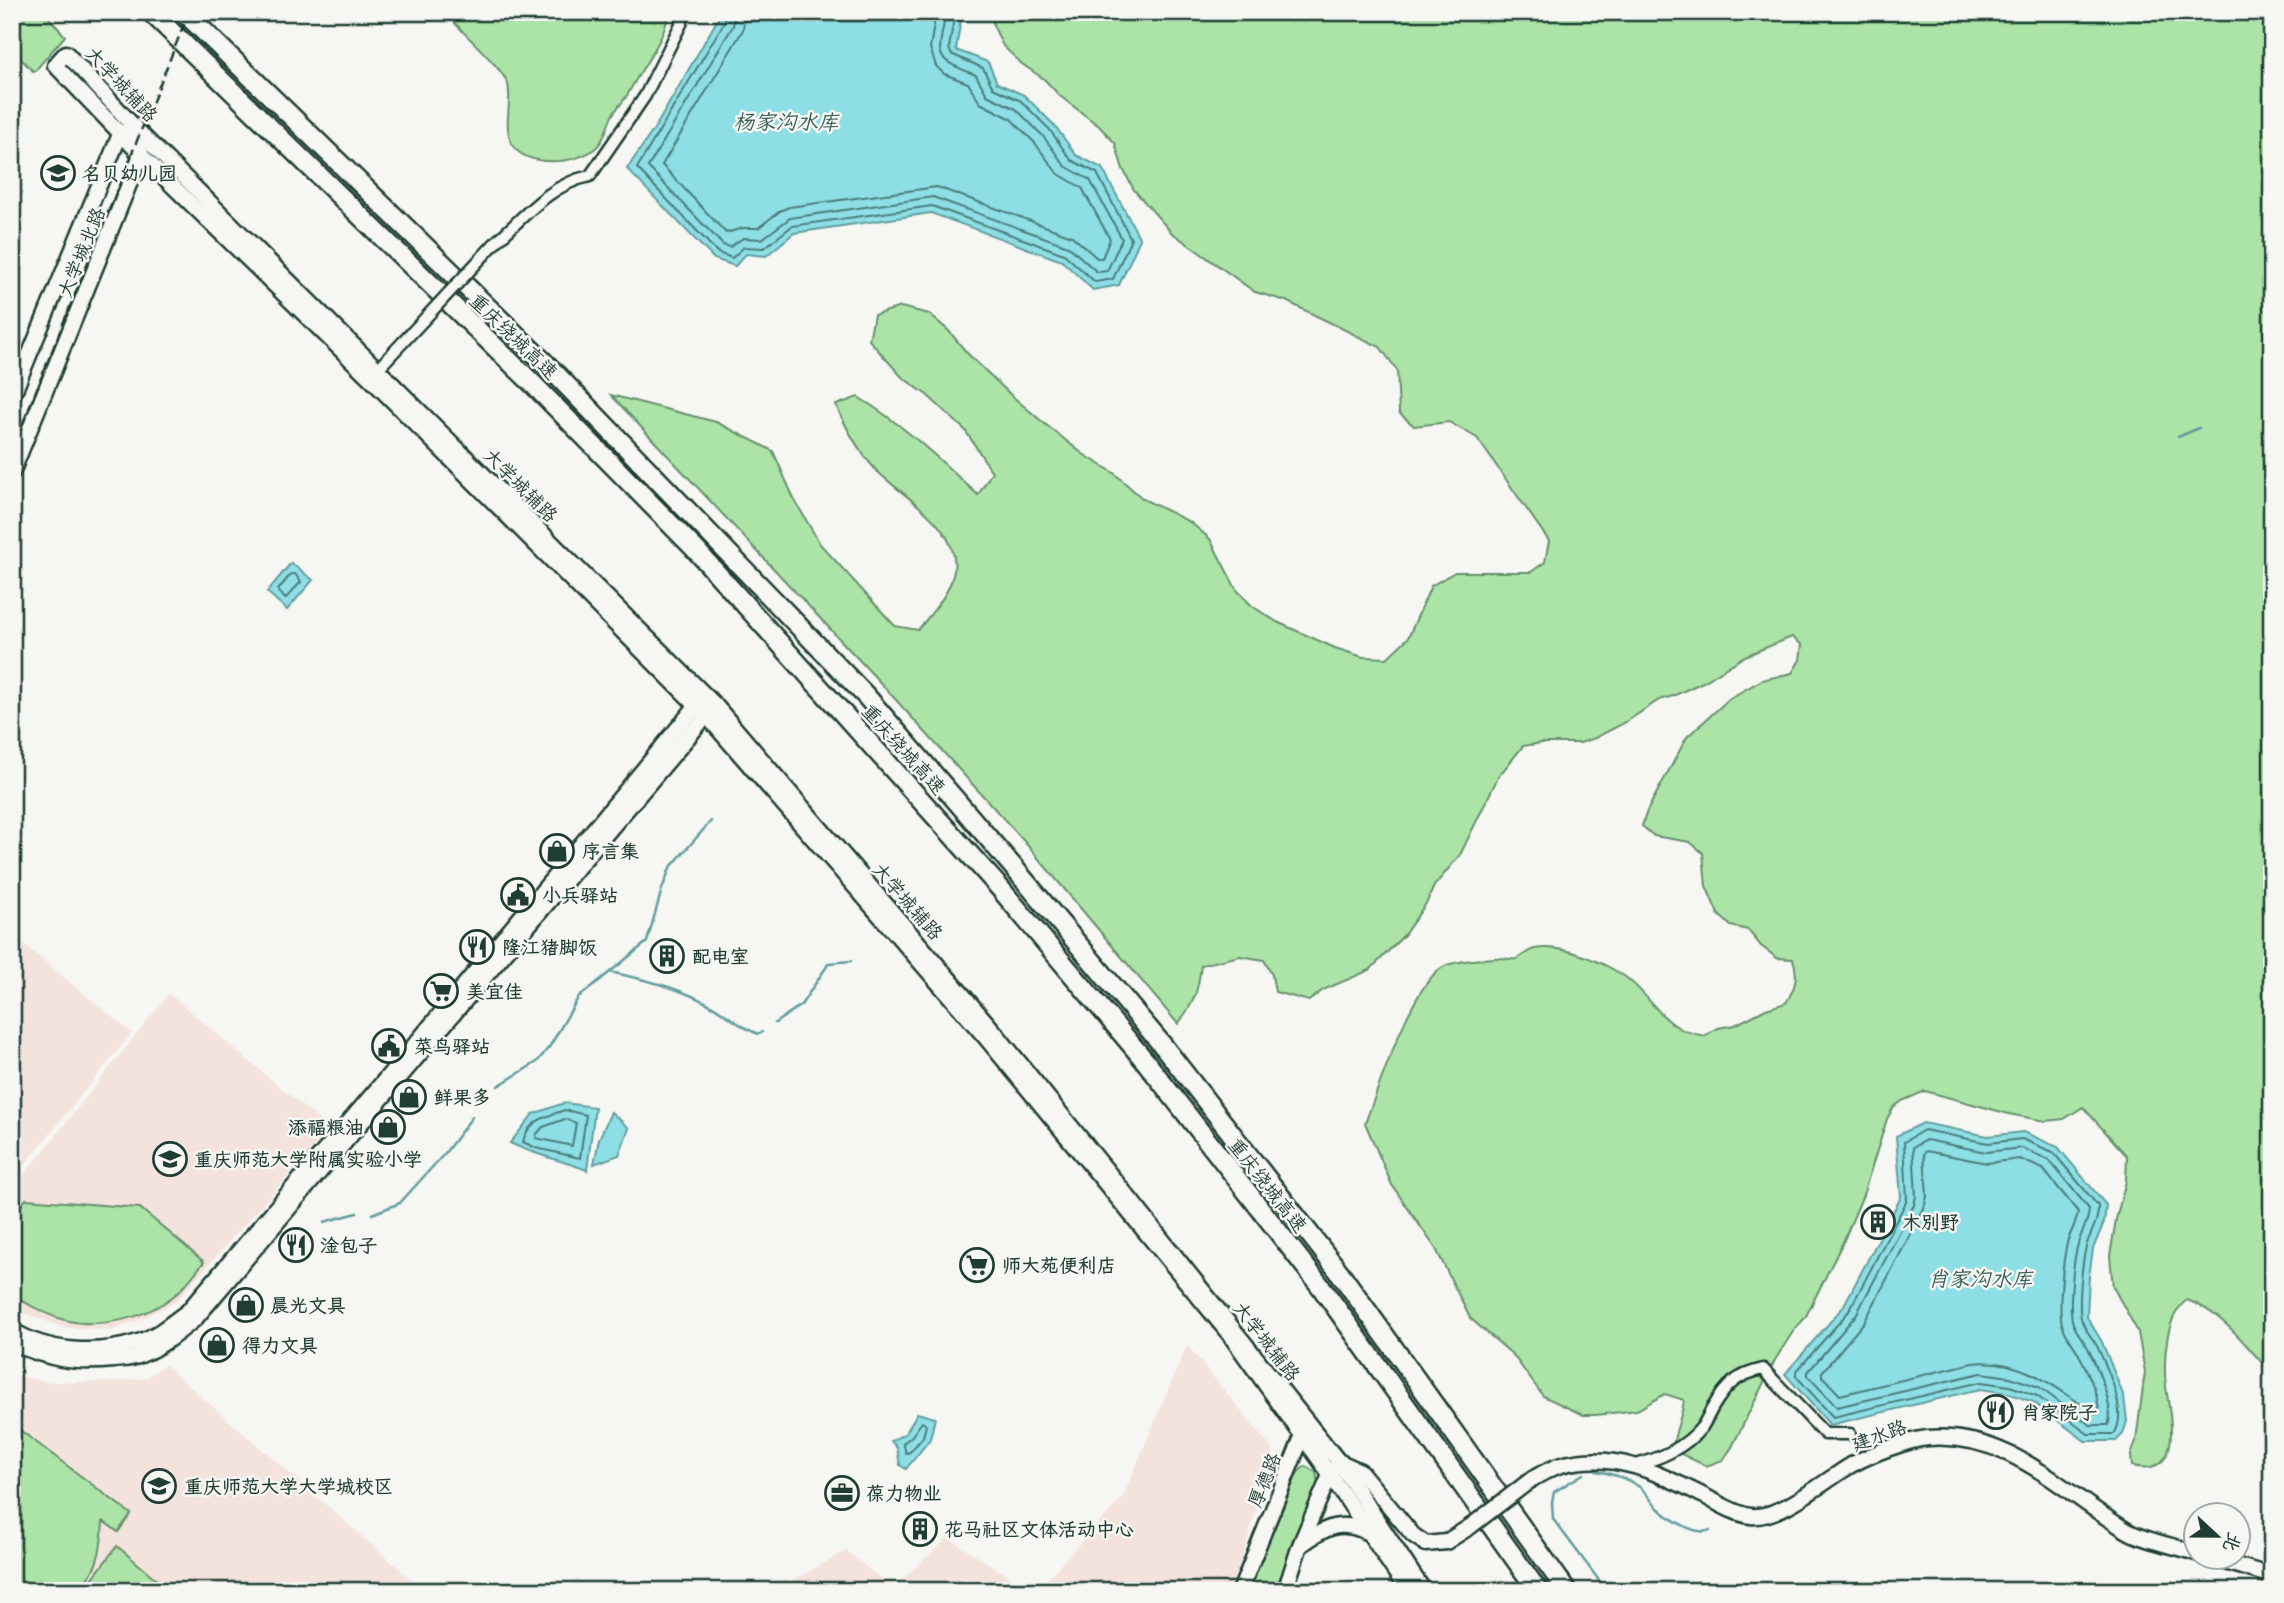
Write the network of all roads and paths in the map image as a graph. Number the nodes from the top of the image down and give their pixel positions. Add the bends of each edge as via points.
1 (151, 12) edge
2 (184, 12) edge
3 (682, 12) edge
4 (121, 132) junction
5 (140, 133) junction
6 (141, 155) junction
7 (373, 374) junction
8 (12, 397) edge
9 (12, 472) edge
10 (706, 705) junction
11 (12, 1330) edge
12 (12, 1343) edge
13 (1850, 1434) dead end
14 (1302, 1437) junction
15 (1635, 1465) junction
16 (1334, 1468) junction
17 (1371, 1535) junction
18 (1300, 1545) junction
19 (2182, 1548) edge
20 (2252, 1570) edge
21 (2272, 1576) edge
22 (1240, 1591) edge
23 (1285, 1591) edge
24 (1408, 1591) edge
25 (1423, 1591) edge
26 (1538, 1591) edge
27 (1567, 1591) edge

1 - 26 highway, 重庆绕城高速 via 531,382 695,549 999,887 1146,1062 1322,1288
2 - 27 highway, 重庆绕城高速 via 548,366 866,696 1181,1069 1340,1273
3 - 7 street, bridge via 682,22 645,96 590,176 550,192 498,240
4 - 5 street
4 - 5 street, 大学城辅路 via 55,65 66,53
4 - 6 street, 大学城辅路
4 - 8 street, 大学城北路
5 - 6 street, 大学城北路
5 - 7 street, 大学城辅路
6 - 7 street, 大学城辅路
6 - 9 street, 大学城北路
7 - 10 street, 大学城辅路
10 - 11 street via 188,1311 139,1342 95,1349 67,1350
10 - 12 street via 195,1319 138,1357 65,1361
10 - 14 street, 大学城辅路 via 1230,1335
10 - 16 street, 大学城辅路 via 993,1030
13 - 15 street via 1825,1434 1763,1369 1729,1383 1702,1426 1683,1445 1661,1458
14 - 16 street, 厚德路
14 - 22 street, 厚德路
15 - 16 street, 建水路, bridge via 1610,1460 1560,1466 1532,1479 1446,1542 1426,1544 1413,1535 1360,1471
15 - 19 street, 建水路 via 1734,1511 1764,1515 1815,1492 1853,1464 1880,1452 1926,1438 1958,1438 1997,1447 2032,1465 2128,1531
16 - 17 street, 大学城辅路
16 - 18 street
16 - 25 street, 大学城辅路
17 - 18 street via 1340,1524
17 - 24 street, 大学城辅路
18 - 23 street
20 - 21 street

